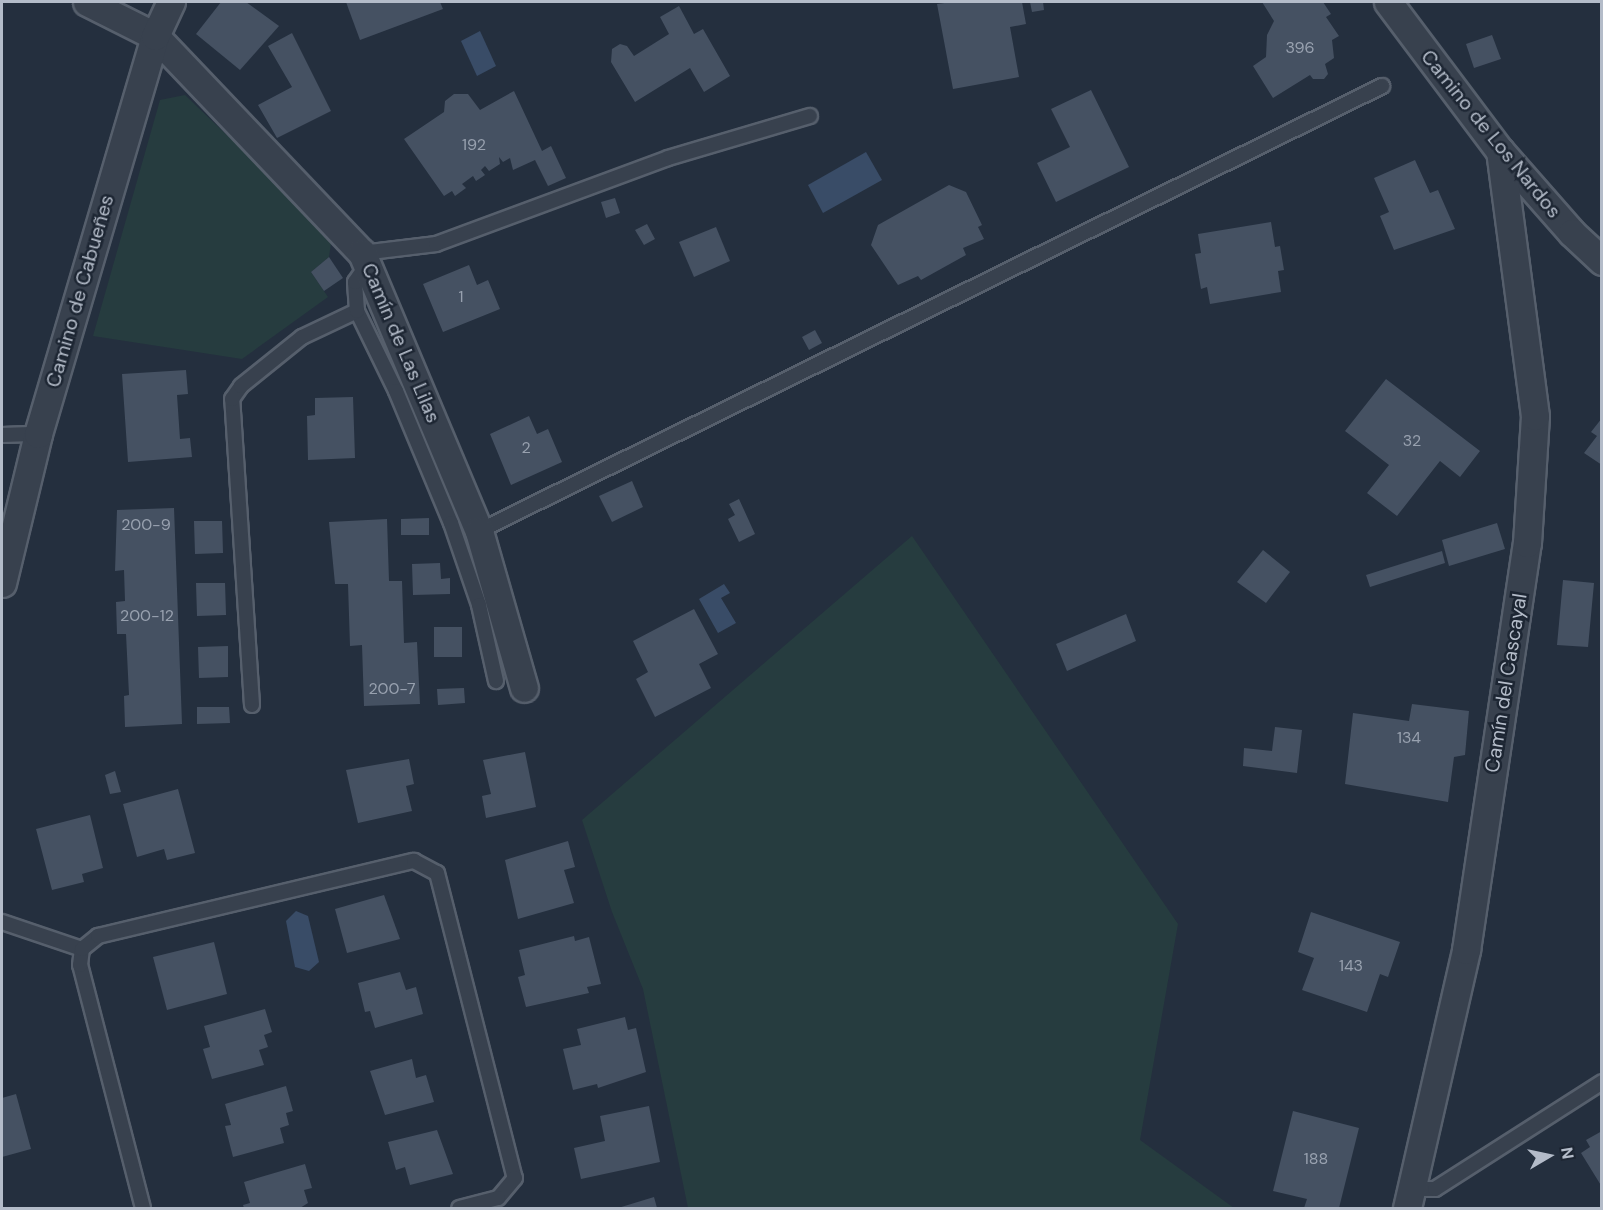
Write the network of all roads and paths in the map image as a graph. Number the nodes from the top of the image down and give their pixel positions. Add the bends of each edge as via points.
1 (87, 2) edge
2 (171, 2) edge
3 (1388, 2) edge
4 (155, 36) junction
5 (1382, 87) dead end
6 (810, 116) dead end
7 (1500, 151) junction
8 (365, 259) junction
9 (1602, 261) edge
10 (357, 311) junction
11 (38, 434) junction
12 (2, 435) edge
13 (479, 531) junction
14 (2, 584) edge
15 (496, 681) dead end
16 (524, 688) dead end
17 (252, 705) dead end
18 (2, 922) edge
19 (82, 949) junction
20 (1602, 1082) edge
21 (1410, 1199) edge
22 (143, 1209) edge
23 (459, 1209) edge

1 - 4 street, Camín de Las Lilas
2 - 4 street, Camino de Cabueñes
3 - 7 street, Camino de Los Nardos
4 - 8 street, Camín de Las Lilas
4 - 11 street, Camino de Cabueñes
5 - 13 lane
6 - 8 lane via 668,158 436,244
7 - 9 street, Camino de Los Nardos
7 - 21 street, Camín del Cascayal via 1534,416 1527,543 1466,950
8 - 10 lane via 355,282
8 - 13 street, Camín de Las Lilas
10 - 15 lane via 396,391 451,523 479,605
10 - 17 lane via 302,338 241,386 232,399
11 - 12 lane
11 - 14 street, Camino de Cabueñes
13 - 16 street, Camín de Las Lilas
18 - 19 lane
19 - 22 lane via 80,965
19 - 23 lane via 98,936 414,861 437,873 515,1178 498,1198
20 - 21 lane via 1435,1190

